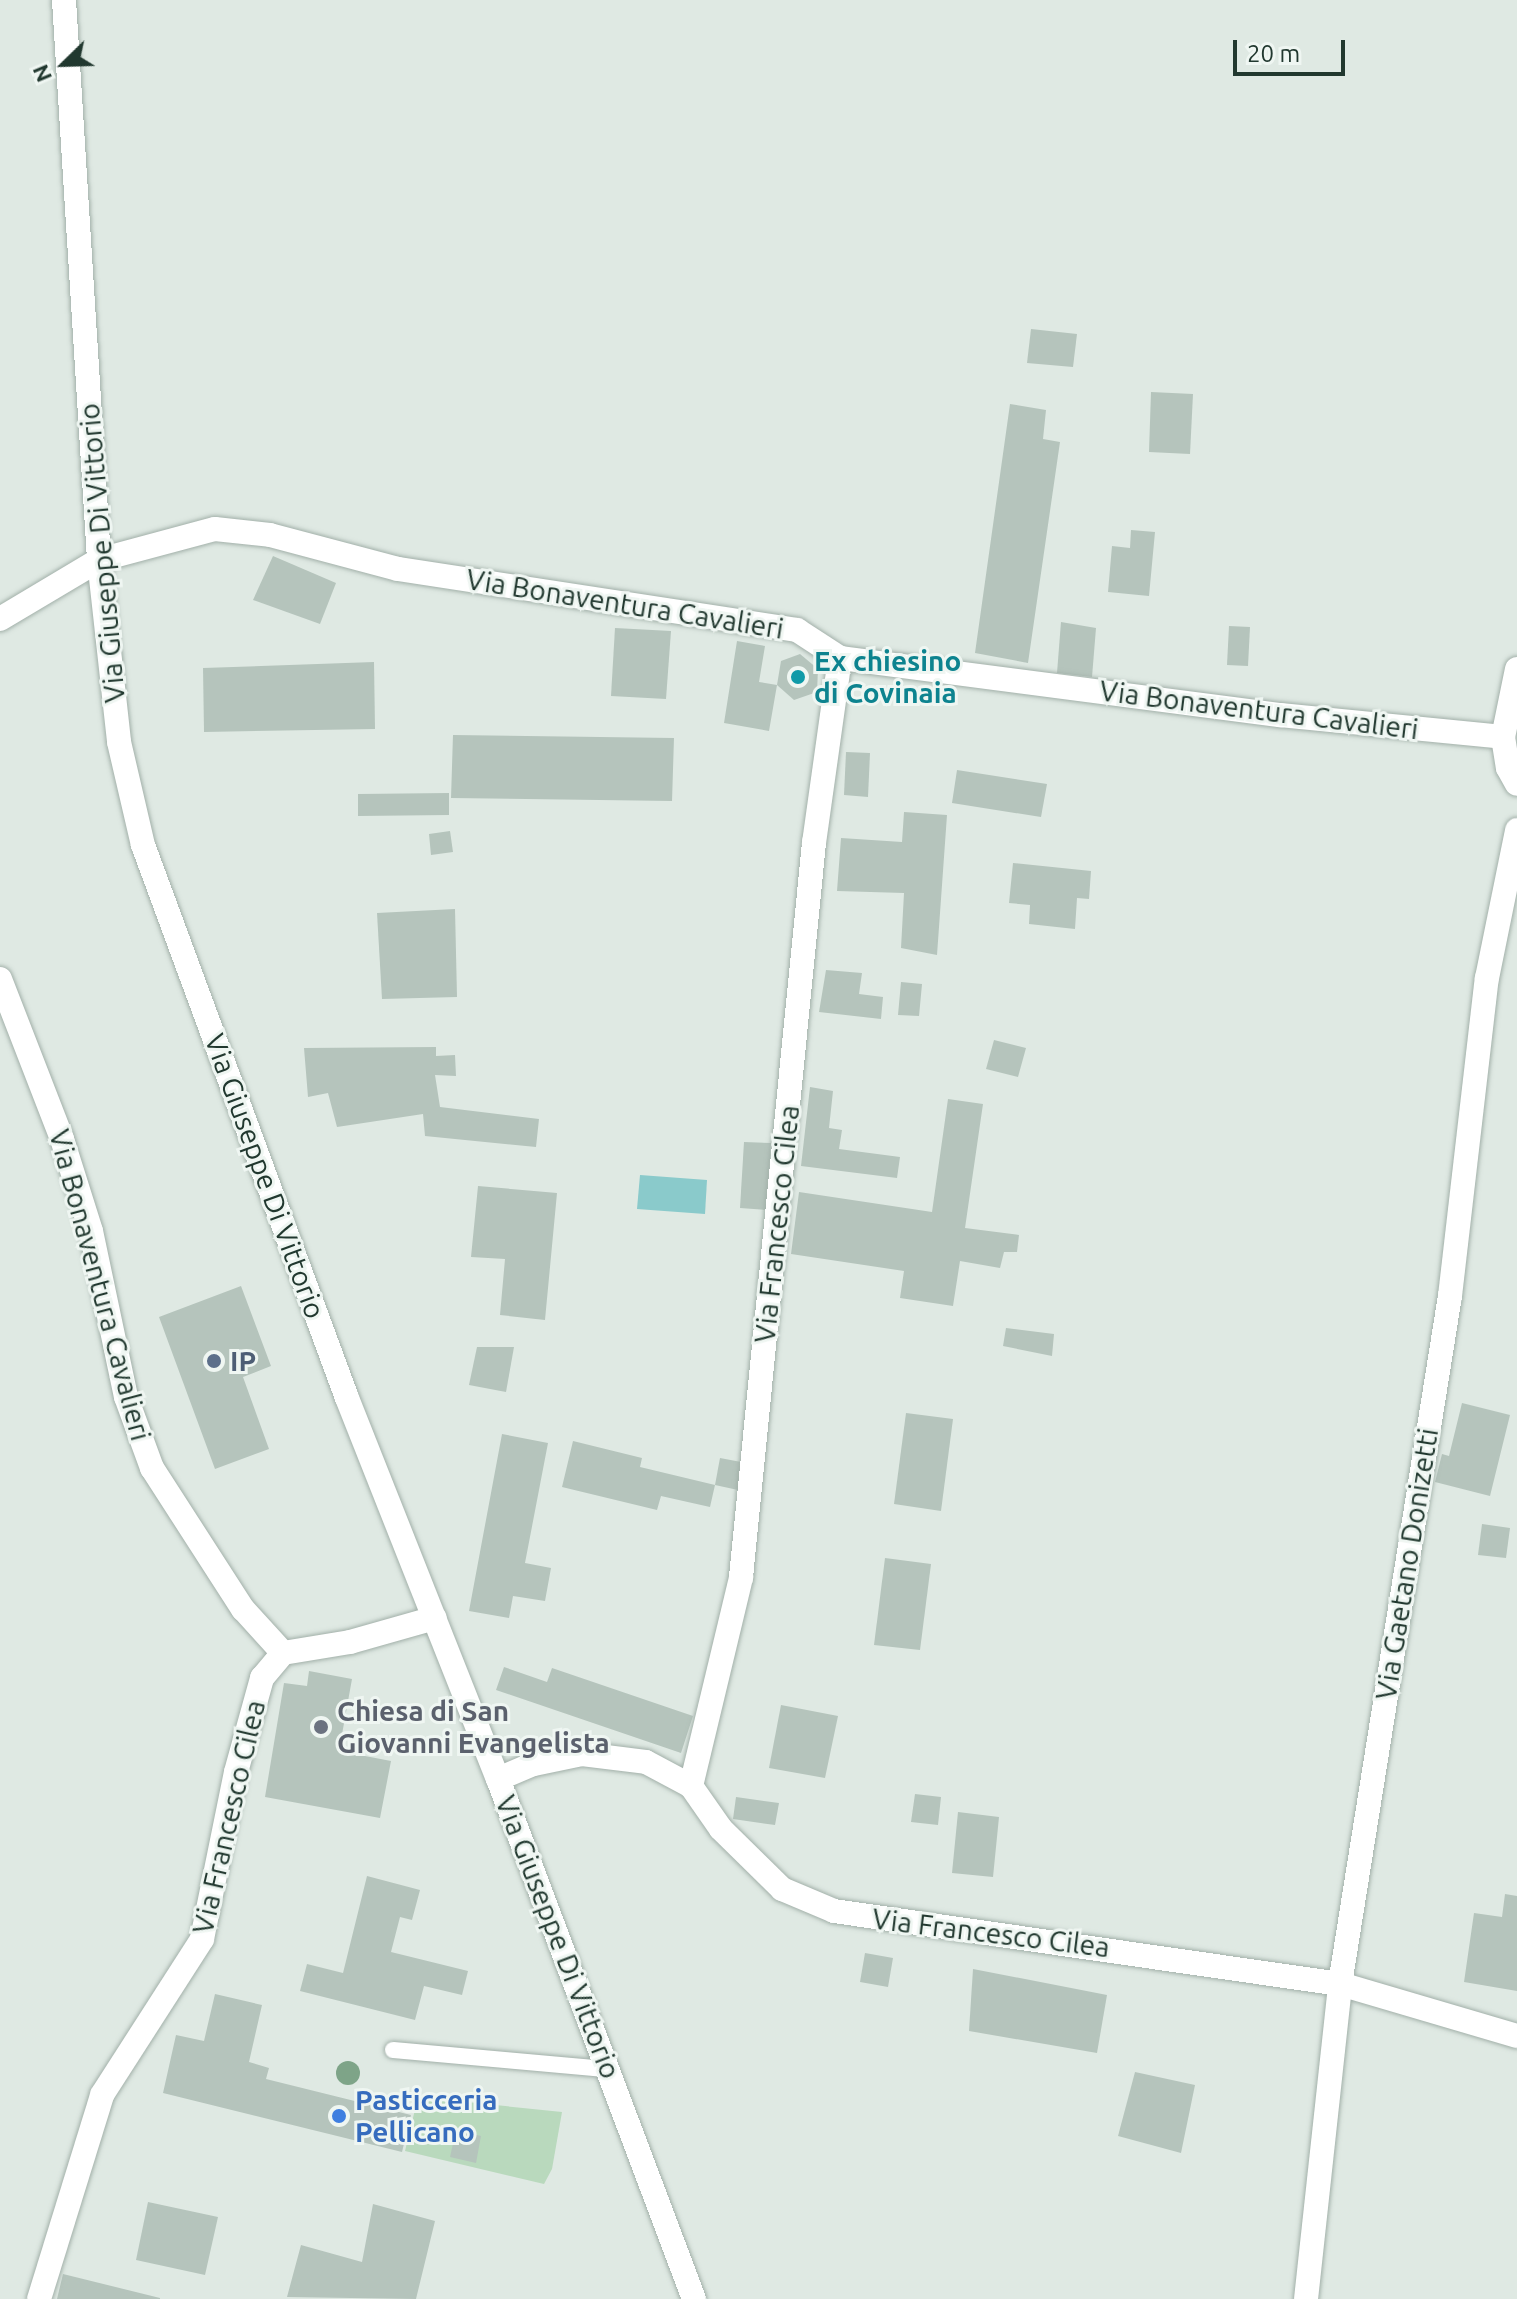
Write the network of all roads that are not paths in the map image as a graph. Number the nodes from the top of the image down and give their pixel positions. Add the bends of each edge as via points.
1 (64, 0) edge
2 (99, 560) junction
3 (0, 619) edge
4 (840, 658) junction
5 (1517, 669) edge
6 (1503, 737) junction
7 (1513, 776) edge
8 (1517, 830) edge
9 (0, 979) edge
10 (435, 1618) junction
11 (283, 1653) junction
12 (498, 1779) junction
13 (691, 1786) junction
14 (1340, 1984) junction
15 (1517, 2036) edge
16 (393, 2050) dead end
17 (608, 2069) junction
18 (39, 2299) edge
19 (694, 2299) edge
20 (1306, 2299) edge

1 - 2 street, Via Giuseppe Di Vittorio
2 - 3 street, Via Bonaventura Cavalieri
2 - 4 street, Via Bonaventura Cavalieri via 215,529 270,535 398,569 797,630
2 - 10 street, Via Giuseppe Di Vittorio via 119,742 143,845 341,1383
4 - 6 street, Via Bonaventura Cavalieri via 1280,715
4 - 13 street, Via Francesco Cilea via 814,843 741,1577
5 - 6 street
6 - 7 street
8 - 14 street, Via Gaetano Donizetti via 1487,978 1450,1296
9 - 11 street, Via Bonaventura Cavalieri via 91,1231 126,1397 152,1468 243,1609
10 - 11 street via 350,1642
10 - 12 street, Via Giuseppe Di Vittorio
11 - 18 street, Via Francesco Cilea via 262,1678 258,1692 202,1939 102,2095
12 - 13 street, Via Francesco Cilea via 559,1757 599,1754 666,1769
12 - 17 street, Via Giuseppe Di Vittorio
13 - 14 street, Via Francesco Cilea via 751,1863 782,1889 834,1911
14 - 15 street, Via Francesco Cilea
14 - 20 street, Via Gaetano Donizetti
16 - 17 lane
17 - 19 street, Via Giuseppe Di Vittorio

